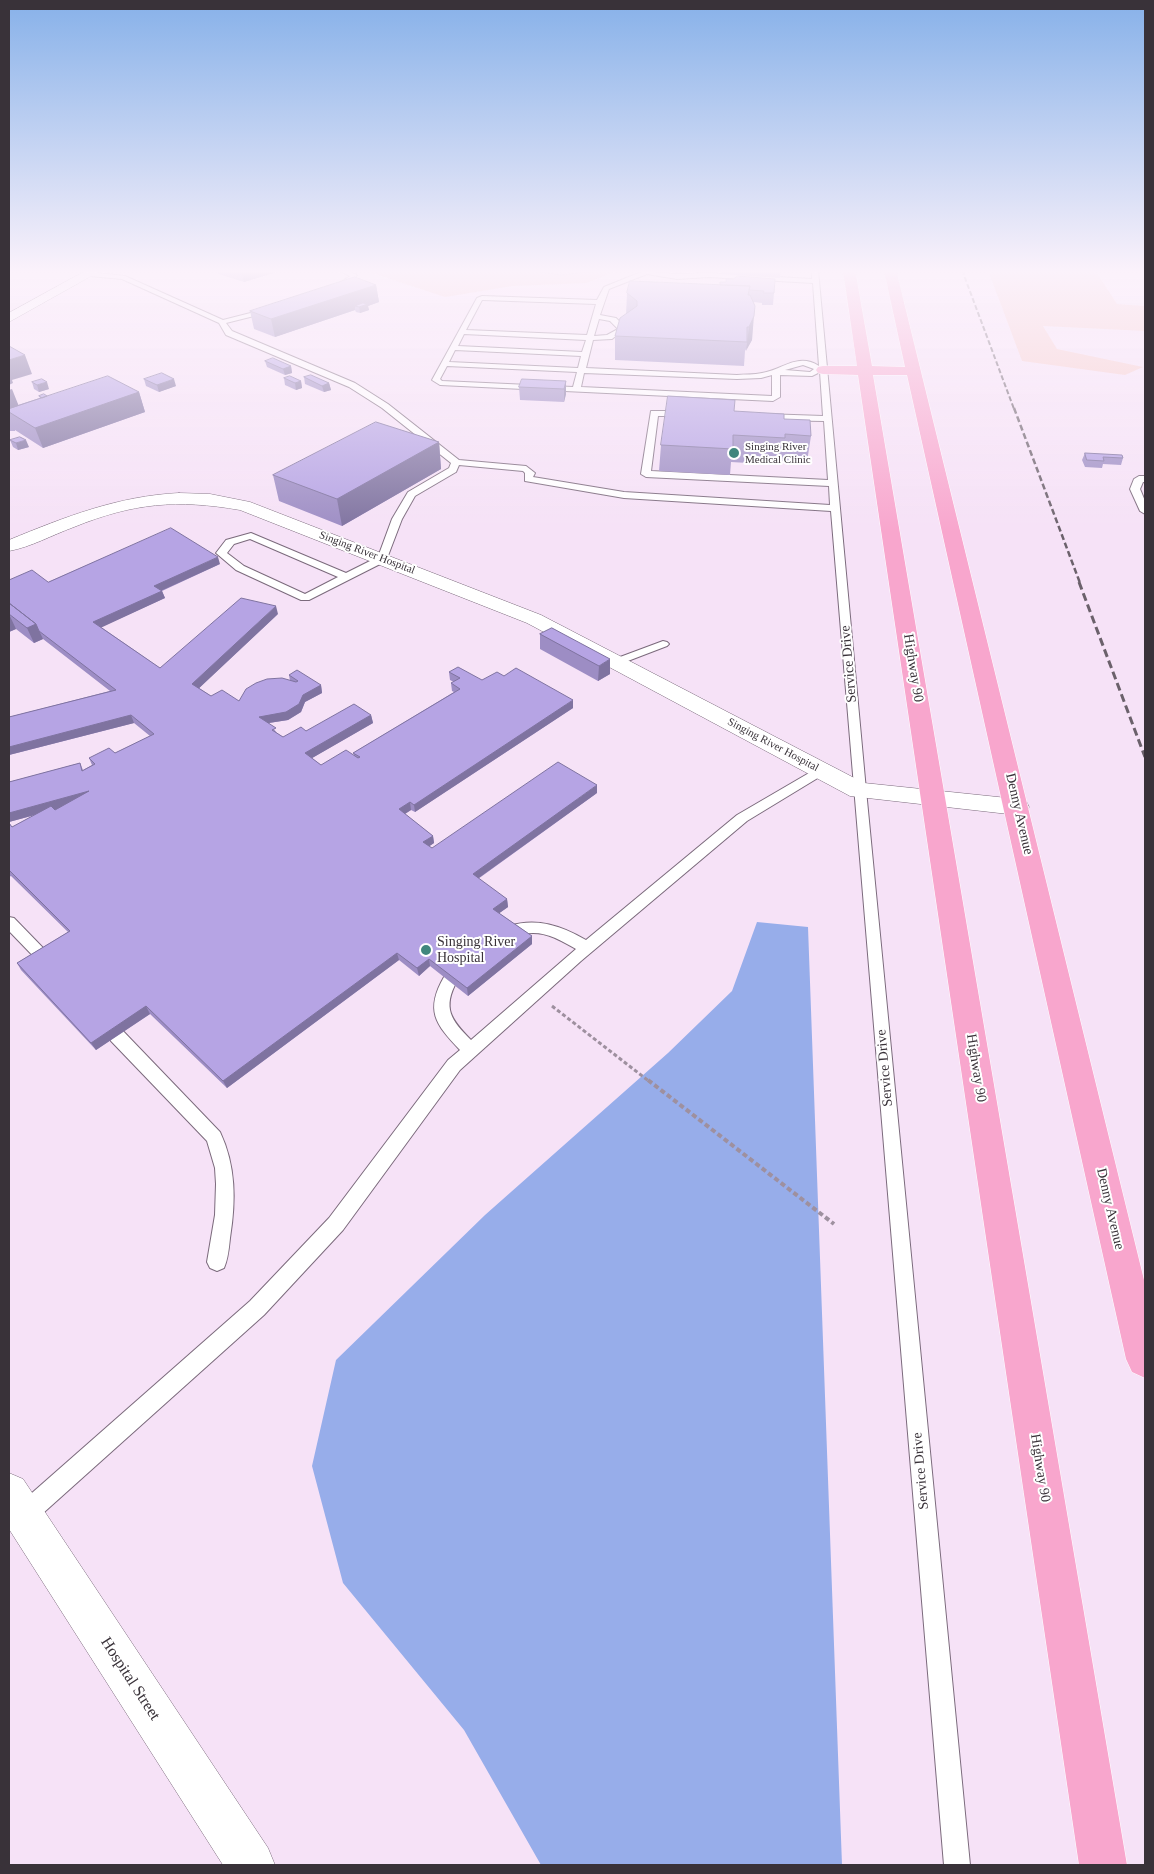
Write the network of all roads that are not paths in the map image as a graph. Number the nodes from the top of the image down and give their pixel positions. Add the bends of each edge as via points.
1 (286, 357) edge
2 (448, 357) edge
3 (584, 357) edge
4 (820, 357) edge
5 (863, 357) edge
6 (910, 357) edge
7 (444, 364) junction
8 (581, 370) junction
9 (821, 370) junction
10 (865, 370) junction
11 (913, 371) junction
12 (776, 372) junction
13 (576, 390) junction
14 (693, 415) edge
15 (750, 416) edge
16 (827, 419) junction
17 (456, 462) junction
18 (1145, 479) edge
19 (833, 482) junction
20 (835, 508) junction
21 (1145, 511) edge
22 (9, 546) edge
23 (382, 559) junction
24 (346, 577) junction
25 (663, 644) dead end
26 (616, 662) junction
27 (821, 770) junction
28 (859, 790) junction
29 (933, 798) junction
30 (1017, 807) junction
31 (9, 922) edge
32 (514, 930) edge
33 (587, 948) junction
34 (43, 957) edge
35 (449, 981) edge
36 (117, 1036) dead end
37 (471, 1050) junction
38 (217, 1262) dead end
39 (1145, 1359) edge
40 (16, 1504) edge
41 (251, 1865) edge
42 (957, 1865) edge
43 (1103, 1865) edge

1 - 17 lane via 352,385 385,406
2 - 7 lane
3 - 8 lane
4 - 9 lane, Service Drive
5 - 10 main road, Highway 90
6 - 11 main road, Denny Avenue
7 - 8 lane
7 - 13 lane via 436,380 440,383
8 - 12 lane via 737,377
8 - 13 lane
9 - 10 main road
9 - 12 lane via 810,364 792,363
9 - 16 lane, Service Drive
10 - 11 main road
10 - 29 main road, Highway 90
11 - 30 main road, Denny Avenue
12 - 13 lane via 776,397 773,399
14 - 19 lane via 654,413 646,474
15 - 16 lane
16 - 19 lane, Service Drive
17 - 20 lane via 526,469 530,473 528,479 624,495
17 - 23 lane via 453,470 411,494 397,519
18 - 21 lane via 1139,479 1135,489
19 - 20 lane, Service Drive
20 - 28 lane, Service Drive
22 - 23 street, Singing River Hospital via 130,502 193,497 244,506
23 - 24 lane
23 - 26 street, Singing River Hospital via 534,619
24 - 24 lane via 305,598 240,568 221,553 230,542 251,536
25 - 26 lane
26 - 27 street, Singing River Hospital
27 - 28 street, Singing River Hospital
27 - 33 lane via 742,818
28 - 29 street, Singing River Hospital
28 - 42 lane, Service Drive
29 - 30 street, Singing River Hospital
29 - 43 main road, Highway 90
30 - 39 main road, Denny Avenue
31 - 34 lane
32 - 33 lane via 545,927
33 - 37 lane
35 - 37 lane via 442,995 442,1015 446,1026
36 - 38 lane via 214,1137 218,1146 225,1173 226,1209
37 - 40 lane via 454,1065 336,1224 257,1308 167,1390
40 - 41 street, Hospital Street

